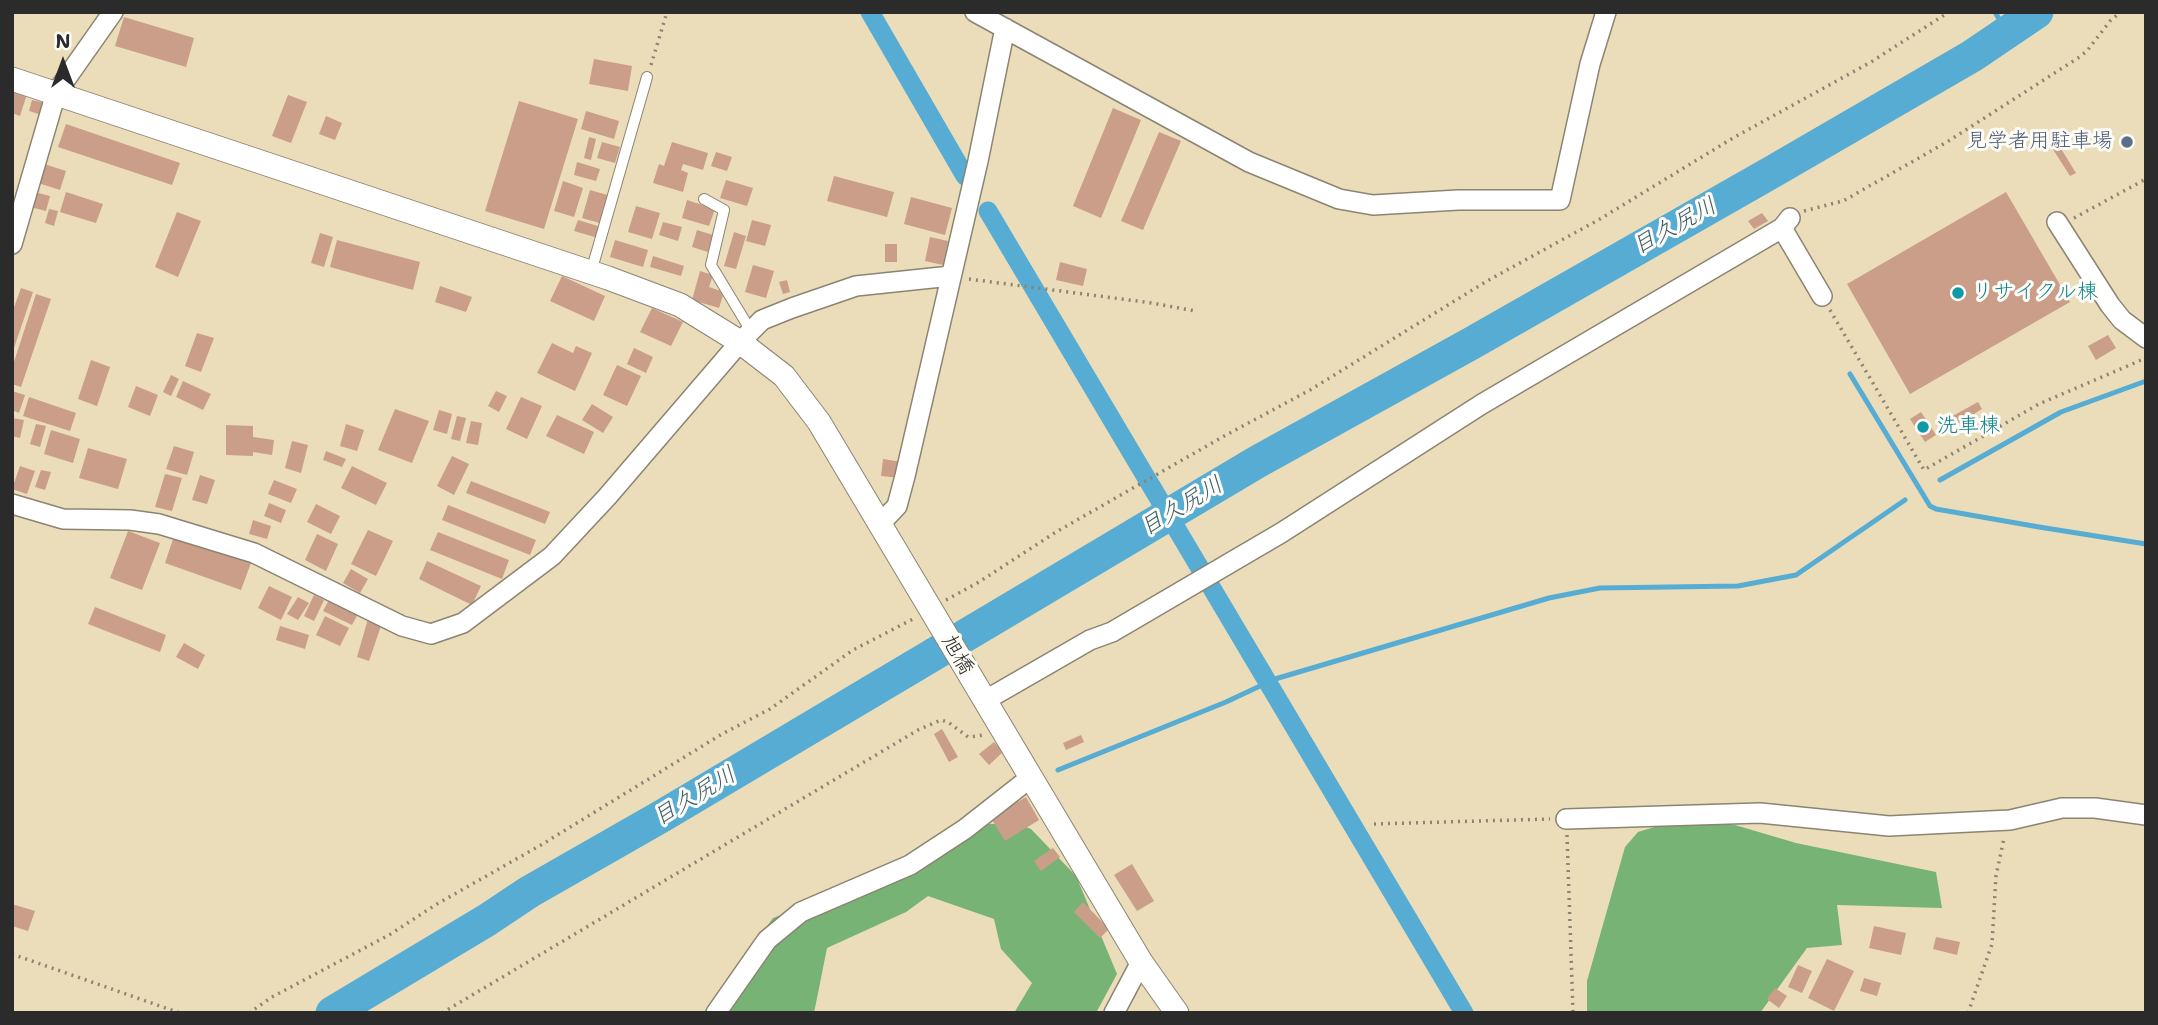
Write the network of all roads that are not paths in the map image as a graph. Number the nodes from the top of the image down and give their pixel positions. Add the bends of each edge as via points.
1 (113, 12) edge
2 (975, 12) edge
3 (1606, 12) edge
4 (1005, 28) junction
5 (647, 77) road end
6 (12, 79) edge
7 (56, 93) junction
8 (704, 199) dead end
9 (2059, 224) road end
10 (12, 244) edge
11 (590, 273) junction
12 (951, 276) junction
13 (1822, 296) road end
14 (745, 336) junction
15 (2146, 338) edge
16 (12, 504) edge
17 (880, 524) junction
18 (982, 698) junction
19 (1030, 778) junction
20 (2146, 815) edge
21 (1566, 819) road end
22 (1141, 962) junction
23 (716, 1013) edge
24 (1114, 1013) edge
25 (1177, 1013) edge

1 - 7 street
2 - 4 street
3 - 4 street via 1560,200 1373,205 1339,200 1249,162
4 - 12 street
5 - 11 lane
6 - 7 street, 旭橋
7 - 10 street
7 - 11 street, 旭橋
8 - 14 lane via 724,210 711,265
9 - 15 street via 2110,305
11 - 14 street, 旭橋 via 680,305
12 - 14 street via 856,286 762,320
12 - 17 street via 897,506
13 - 18 street via 1786,223 1482,404 1281,533 1123,625
14 - 16 street via 552,556 463,623 431,634 402,626 254,553 159,524 63,519
14 - 17 street, 旭橋 via 819,422
17 - 18 street, 旭橋
18 - 19 street, 旭橋
19 - 22 street, 旭橋
19 - 23 street via 910,865 801,912 767,940
20 - 21 street via 2062,808 2010,820 1889,826 1760,813
22 - 24 street
22 - 25 street, 旭橋

